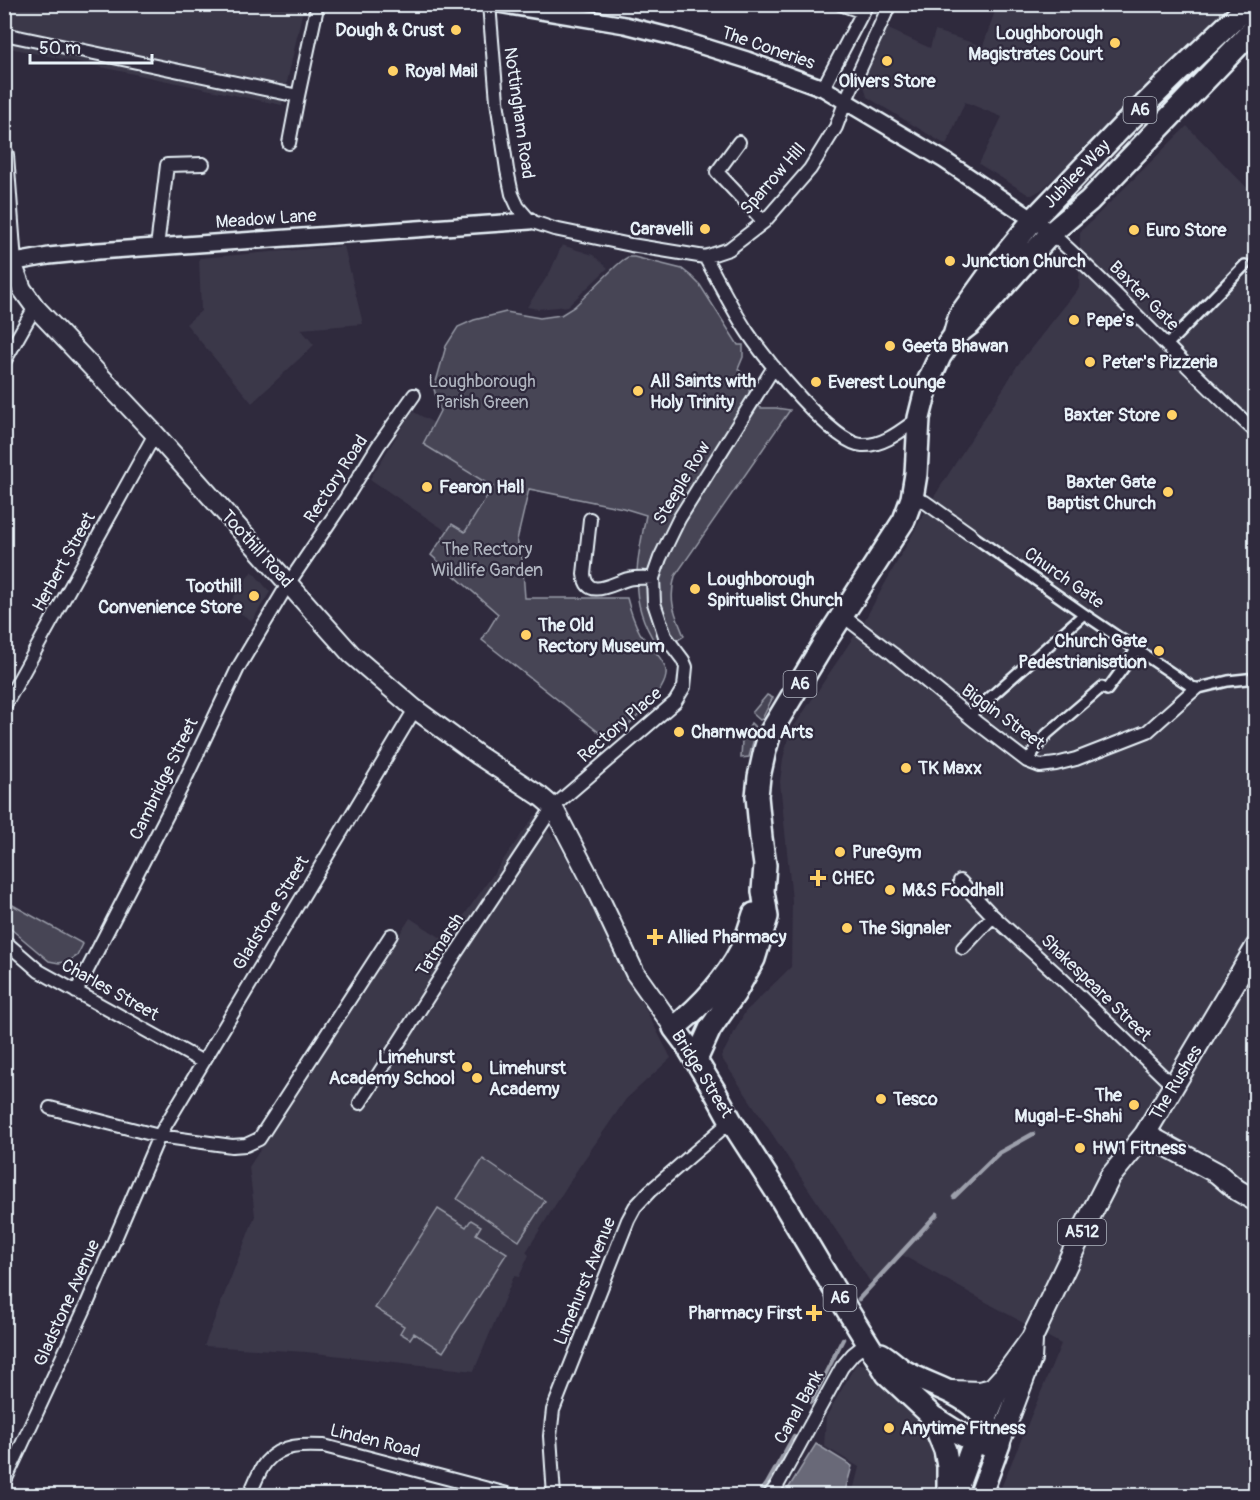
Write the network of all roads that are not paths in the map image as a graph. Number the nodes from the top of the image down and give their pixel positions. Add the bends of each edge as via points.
1 (489, 4) edge
2 (498, 4) edge
3 (840, 4) edge
4 (890, 4) edge
5 (1250, 4) edge
6 (865, 8) edge
7 (316, 12) dead end
8 (1256, 27) edge
9 (4, 34) edge
10 (823, 88) junction
11 (298, 96) junction
12 (846, 100) junction
13 (739, 142) dead end
14 (289, 143) dead end
15 (4, 155) edge
16 (203, 164) dead end
17 (530, 221) junction
18 (764, 222) junction
19 (1042, 226) junction
20 (157, 247) junction
21 (705, 257) junction
22 (8, 263) edge
23 (1245, 265) tunnel mouth
24 (35, 307) junction
25 (1166, 346) junction
26 (4, 362) edge
27 (774, 367) junction
28 (414, 394) dead end
29 (919, 418) junction
30 (1256, 432) edge
31 (155, 434) junction
32 (912, 498) junction
33 (590, 519) dead end
34 (970, 534) joint
35 (653, 578) junction
36 (288, 584) junction
37 (1084, 614) junction
38 (843, 616) junction
39 (663, 627) joint
40 (1137, 649) junction
41 (1256, 678) edge
42 (1195, 689) junction
43 (4, 707) edge
44 (415, 709) junction
45 (969, 716) junction
46 (1027, 761) junction
47 (547, 802) junction
48 (960, 881) dead end
49 (763, 891) junction
50 (993, 916) junction
51 (391, 935) dead end
52 (7, 944) edge
53 (1256, 947) edge
54 (963, 948) dead end
55 (4, 958) edge
56 (76, 992) junction
57 (674, 1028) junction
58 (696, 1060) junction
59 (203, 1062) junction
60 (1175, 1086) junction
61 (360, 1103) dead end
62 (50, 1108) dead end
63 (731, 1121) junction
64 (1145, 1134) junction
65 (159, 1136) junction
66 (1256, 1201) edge
67 (1032, 1338) junction
68 (869, 1345) junction
69 (1004, 1376) junction
70 (951, 1391) junction
71 (930, 1414) junction
72 (985, 1421) junction
73 (975, 1442) junction
74 (999, 1444) junction
75 (4, 1483) edge
76 (249, 1496) edge
77 (515, 1496) edge
78 (554, 1496) edge
79 (769, 1496) edge
80 (948, 1496) edge
81 (954, 1496) edge
82 (980, 1496) edge

1 - 17 street, Nottingham Road via 507,170 512,194
2 - 10 street, The Coneries via 673,37
3 - 6 street
4 - 12 street, Sparrow Hill
5 - 19 highway, Jubilee Way / A6 via 1130,119
6 - 10 street
7 - 11 street
8 - 19 highway, Jubilee Way / A6 via 1089,201
9 - 11 street
10 - 12 street, The Coneries
11 - 14 street
12 - 18 street, Sparrow Hill via 836,127 810,169
12 - 19 street, Baxter Gate
13 - 18 street via 717,172
15 - 22 main road, Toothill Road
16 - 20 street via 167,165
17 - 20 street, Meadow Lane
17 - 21 street via 554,229
18 - 21 street, Sparrow Hill via 729,249
19 - 25 street, Baxter Gate
19 - 29 highway, A6 via 970,324 954,336 940,356 928,382
20 - 22 street, Meadow Lane via 98,250
21 - 27 street via 748,332
22 - 24 main road, Toothill Road
23 - 25 street
24 - 26 street
24 - 31 main road, Toothill Road
25 - 30 street, Baxter Gate
27 - 29 street via 821,420 859,446 891,437
27 - 35 street, Steeple Row via 679,519
28 - 36 street, Rectory Road
29 - 32 highway, A6
31 - 36 main road, Toothill Road
31 - 43 street, Herbert Street
32 - 34 street, Church Gate via 925,502
32 - 38 highway, A6 via 904,520
33 - 35 street via 584,573 590,587 606,588 627,579
34 - 37 street, Church Gate
35 - 39 street, Steeple Row via 654,603
36 - 44 main road, Toothill Road via 351,654
36 - 56 street, Cambridge Street via 238,668
37 - 40 street, Church Gate
37 - 45 street
38 - 45 street, Biggin Street
38 - 49 highway, A6 via 770,733 765,750 758,796 765,865
39 - 47 street, Rectory Place via 686,667 684,687 675,702
40 - 42 street, Church Gate
40 - 46 street via 1107,690 1102,687 1047,734
41 - 42 street, Biggin Street
42 - 46 street, Biggin Street via 1148,731 1056,764 1040,766
44 - 47 main road, Toothill Road
44 - 59 street, Gladstone Street
45 - 46 street, Biggin Street
47 - 57 main road, Bridge Street via 593,884 635,973
47 - 61 street, Tatmarsh
48 - 50 street, Shakespeare Street
49 - 57 highway, A6 via 741,950 724,977 695,1011
49 - 58 highway, A6 via 767,916 754,959 710,1029
50 - 54 street
50 - 60 street, Shakespeare Street
51 - 65 street via 259,1139 232,1146
52 - 55 street
52 - 56 street, Charles Street via 39,971
53 - 60 main road, The Rushes / A512
56 - 59 street, Charles Street
57 - 58 highway, Bridge Street / A6
58 - 63 highway, Bridge Street / A6
59 - 65 street, Gladstone Street
60 - 64 main road, The Rushes / A512
62 - 65 street
63 - 68 highway, Bridge Street / A6
63 - 78 street, Limehurst Avenue via 650,1191 628,1220 553,1410 550,1436
64 - 66 main road via 1217,1173
64 - 67 main road, The Rushes / A512 via 1110,1178
65 - 75 street, Gladstone Avenue
67 - 69 main road, The Rushes / A512
67 - 74 main road, The Rushes / A512 via 1031,1359
68 - 70 highway, Bridge Street / A6 via 904,1371
68 - 71 highway, Bridge Street / A6 via 887,1374
68 - 79 street, Canal Bank via 853,1354 842,1367
69 - 70 main road via 992,1389
69 - 72 main road, The Rushes / A512
70 - 72 highway, Bridge Street / A6 via 976,1409
71 - 73 highway, A6
71 - 80 highway, Bridge Street / A6 via 945,1450
72 - 73 highway
72 - 74 highway, Bridge Street / A6
73 - 74 highway, A6
73 - 81 highway
74 - 82 highway, The Rushes
76 - 77 street, Linden Road via 267,1461 281,1450 309,1445

